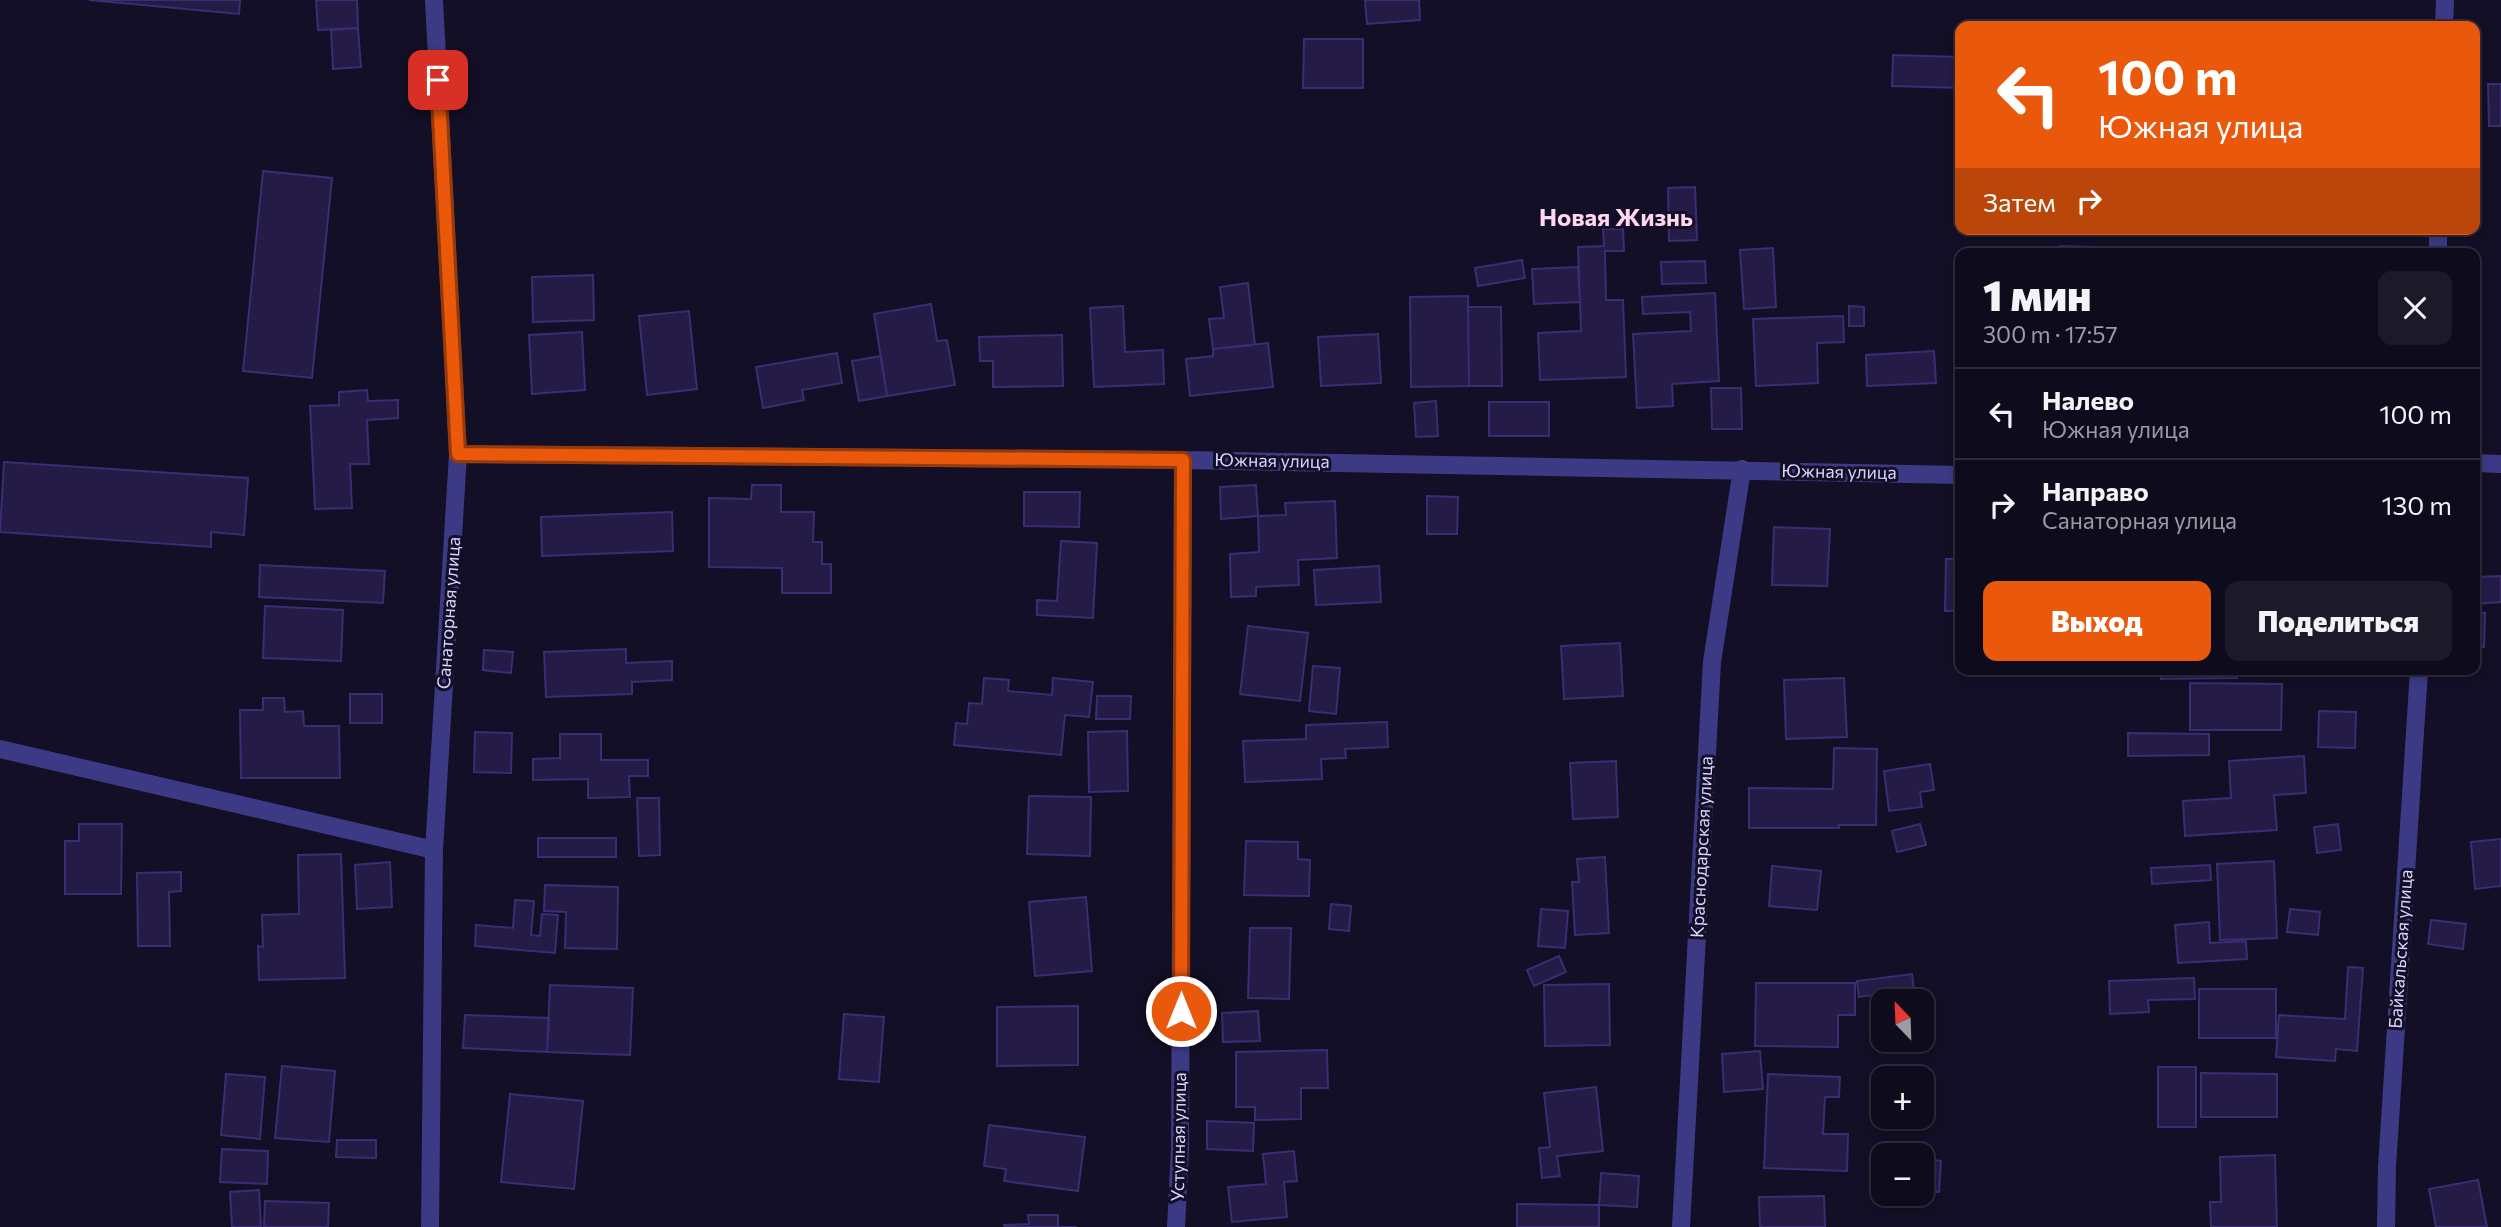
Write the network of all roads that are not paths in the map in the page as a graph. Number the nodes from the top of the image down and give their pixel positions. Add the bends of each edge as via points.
1 (434, 0) edge
2 (2445, 0) edge
3 (2444, 21) edge
4 (458, 454) junction
5 (1183, 460) junction
6 (2480, 463) edge
7 (2501, 464) edge
8 (1742, 469) junction
9 (1955, 475) edge
10 (2419, 675) edge
11 (0, 749) edge
12 (434, 850) junction
13 (430, 1227) edge
14 (1176, 1227) edge
15 (1681, 1227) edge
16 (2386, 1227) edge

1 - 4 street, Санаторная улица
2 - 3 street
4 - 5 street, Южная улица
4 - 12 street, Санаторная улица
5 - 8 street, Южная улица
5 - 14 street, Уступная улица
6 - 7 street
8 - 9 street, Южная улица
8 - 15 street, Краснодарская улица via 1712,662
10 - 16 street, Байкальская улица via 2386,1167
11 - 12 street
12 - 13 street, Санаторная улица

